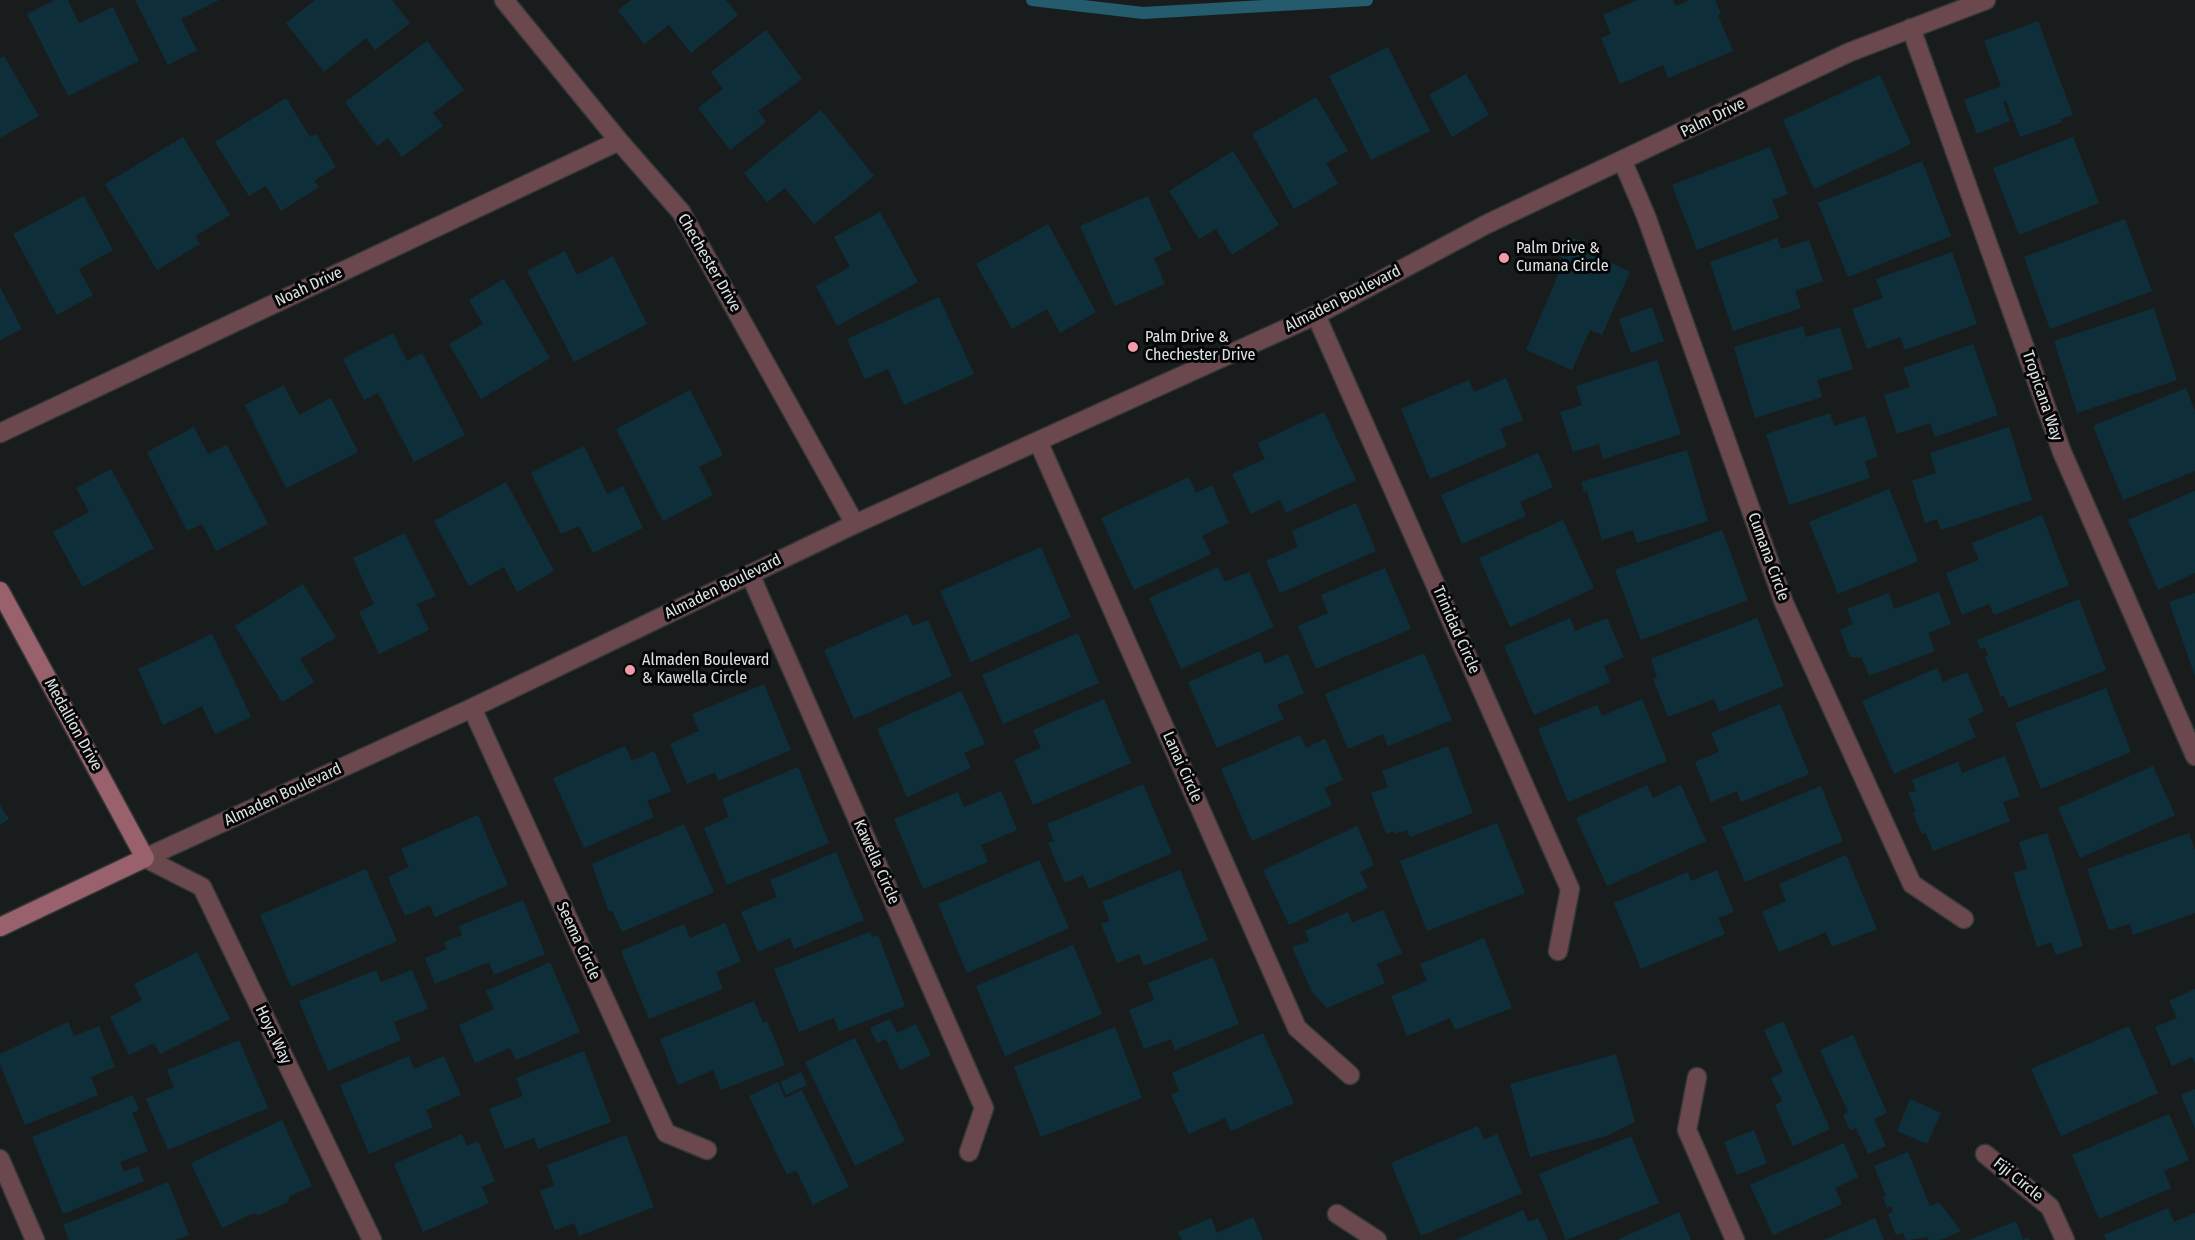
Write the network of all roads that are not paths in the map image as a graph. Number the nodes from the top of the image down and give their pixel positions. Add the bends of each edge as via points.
1 (504, 0) edge
2 (1986, 0) edge
3 (1911, 28) junction
4 (619, 141) junction
5 (1623, 162) junction
6 (1444, 246) joint
7 (1316, 315) junction
8 (0, 434) edge
9 (1038, 441) junction
10 (855, 524) junction
11 (750, 574) junction
12 (0, 591) edge
13 (472, 708) junction
14 (2195, 756) edge
15 (145, 858) junction
16 (1964, 919) dead end
17 (0, 927) edge
18 (1558, 951) dead end
19 (1350, 1075) dead end
20 (1697, 1077) dead end
21 (707, 1150) dead end
22 (969, 1152) dead end
23 (1985, 1154) dead end
24 (0, 1160) edge
25 (1337, 1214) dead end
26 (35, 1240) edge
27 (372, 1240) edge
28 (1377, 1240) edge
29 (1735, 1240) edge
30 (2065, 1240) edge

1 - 4 street, Chechester Drive
2 - 3 street, Palm Drive
3 - 5 street, Palm Drive via 1850,52
3 - 14 street, Tropicana Way via 2062,452
4 - 8 street, Noah Drive
4 - 10 street, Chechester Drive via 681,212
5 - 6 street, Palm Drive
5 - 16 street, Cumana Circle via 1793,624 1911,884
6 - 7 street, Almaden Boulevard
7 - 9 street, Almaden Boulevard
7 - 18 street, Trinidad Circle via 1570,889
9 - 10 street, Almaden Boulevard
9 - 19 street, Lanai Circle via 1297,1028
10 - 11 street, Almaden Boulevard
11 - 13 street, Almaden Boulevard
11 - 22 street, Kawella Circle via 984,1108
12 - 15 street, Medallion Drive
13 - 15 street, Almaden Boulevard
13 - 21 street, Seema Circle via 666,1133
15 - 17 street, Almaden Boulevard
15 - 27 street, Hoya Way via 202,887
20 - 29 street via 1687,1130
23 - 30 street, Fiji Circle via 2050,1207
24 - 26 street
25 - 28 street

